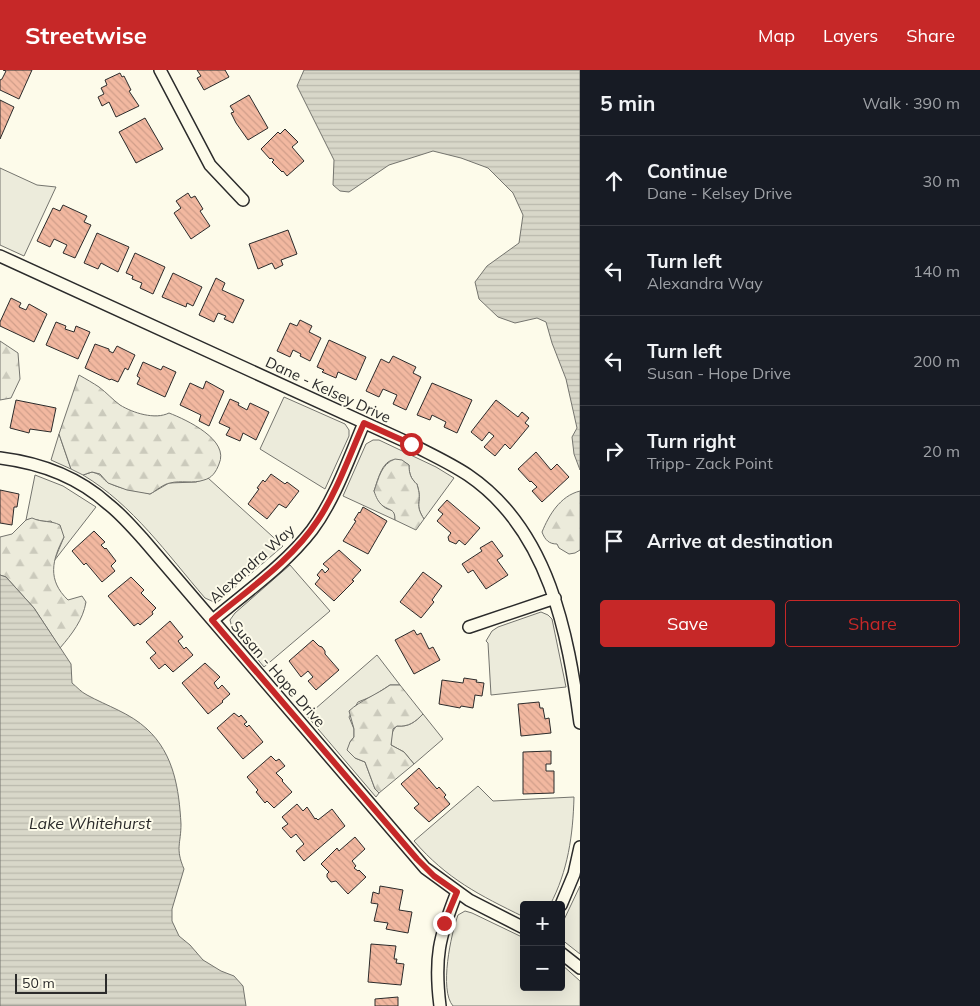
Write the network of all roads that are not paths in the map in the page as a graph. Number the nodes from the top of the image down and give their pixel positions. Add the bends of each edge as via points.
1 (160, 70) edge
2 (243, 200) dead end
3 (0, 256) edge
4 (364, 423) junction
5 (0, 458) edge
6 (555, 598) junction
7 (212, 620) junction
8 (469, 627) dead end
9 (580, 723) edge
10 (580, 847) edge
11 (457, 892) junction
12 (563, 901) edge
13 (520, 926) edge
14 (565, 956) edge
15 (580, 968) edge
16 (440, 1006) edge

1 - 2 street via 210,165
3 - 4 street, Dane - Kelsey Drive
4 - 6 street, Dane - Kelsey Drive via 446,462 488,490 531,544
4 - 7 street, Alexandra Way via 328,503 312,530
5 - 7 street, Susan - Hope Drive via 22,460 47,468 100,497 143,540
6 - 8 street
6 - 9 street, Dane - Kelsey Drive via 576,690
7 - 11 street, Susan - Hope Drive via 417,859
10 - 12 street via 574,874
11 - 13 street, Susan - Hope Drive
11 - 16 street via 441,936 438,958
14 - 15 street

